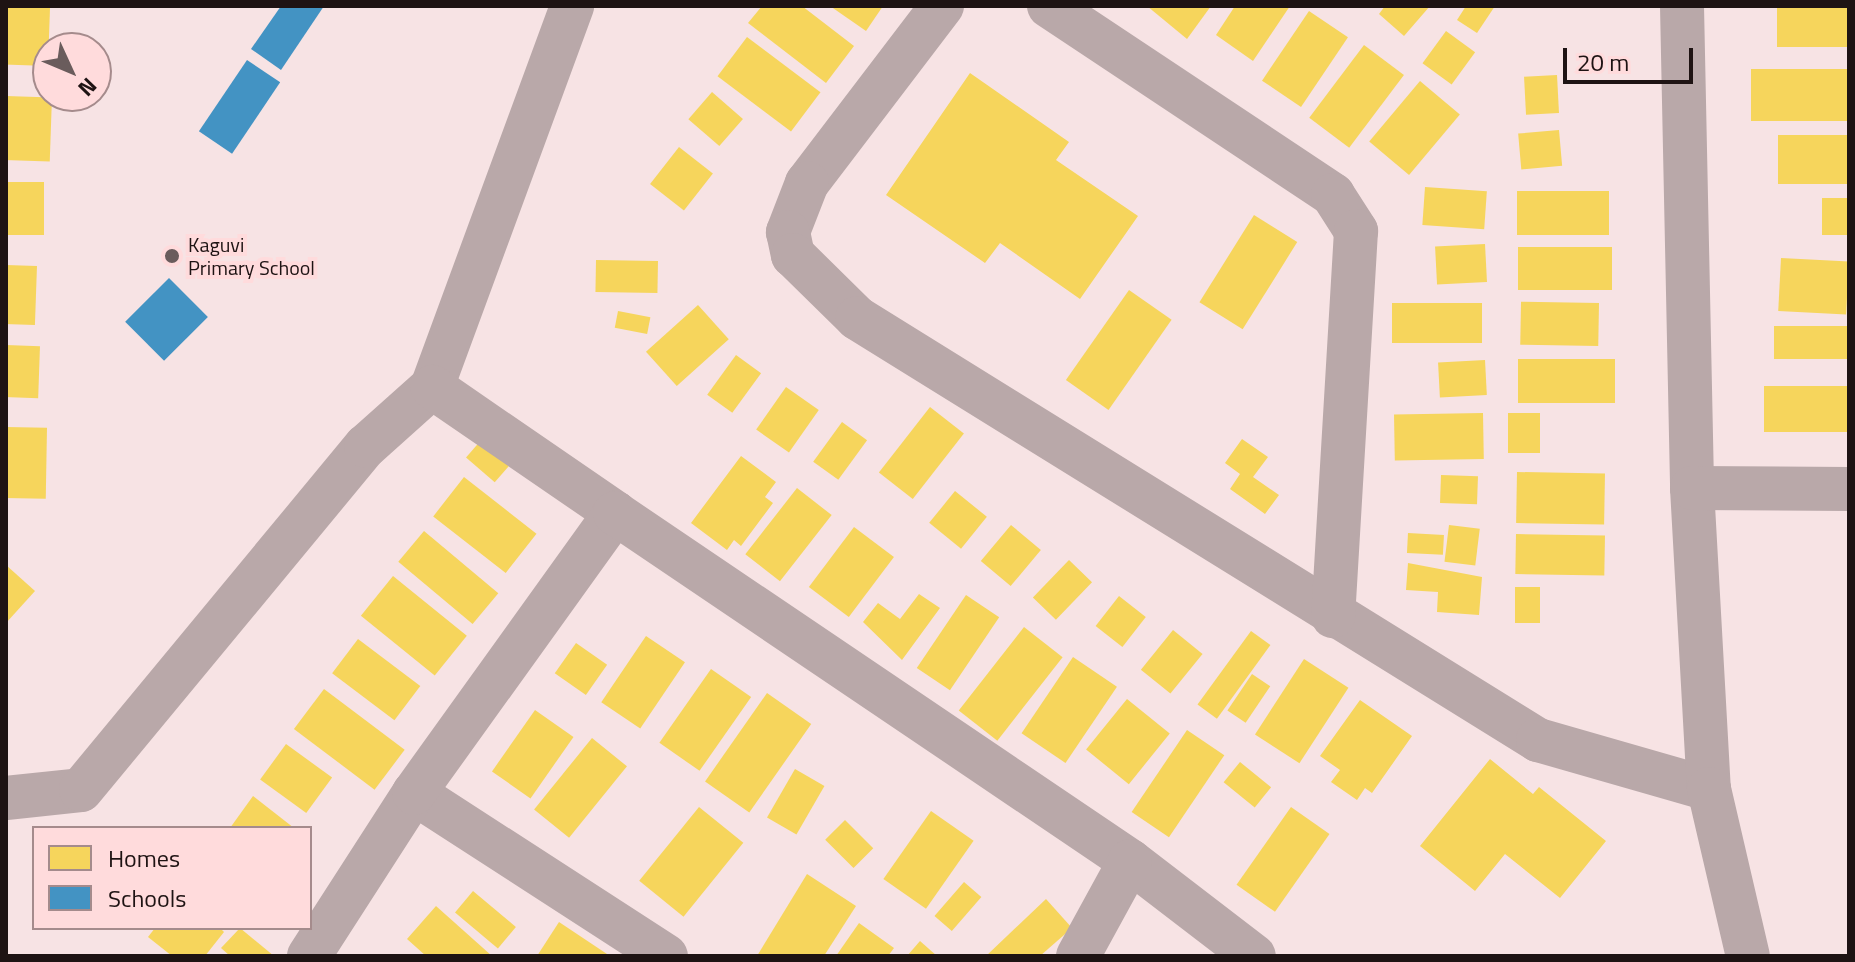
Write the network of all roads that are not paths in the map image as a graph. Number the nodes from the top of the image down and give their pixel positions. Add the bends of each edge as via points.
1 (572, 6) edge
2 (942, 6) edge
3 (1049, 6) edge
4 (1682, 6) edge
5 (432, 387) junction
6 (1692, 488) junction
7 (1849, 489) edge
8 (615, 513) junction
9 (1333, 616) junction
10 (1709, 789) junction
11 (414, 793) junction
12 (6, 798) edge
13 (1130, 861) junction
14 (309, 956) edge
15 (666, 956) edge
16 (1078, 956) edge
17 (1254, 956) edge
18 (1748, 956) edge

1 - 5 street
2 - 9 street via 807,183 788,232 793,255 857,318
3 - 9 street via 1322,187 1356,231
4 - 6 street
5 - 8 street
5 - 12 street via 366,446 81,790
6 - 7 street
6 - 10 street
8 - 11 street
8 - 13 street
9 - 10 street via 1538,740
10 - 18 street
11 - 14 street
11 - 15 street
13 - 16 street
13 - 17 street

